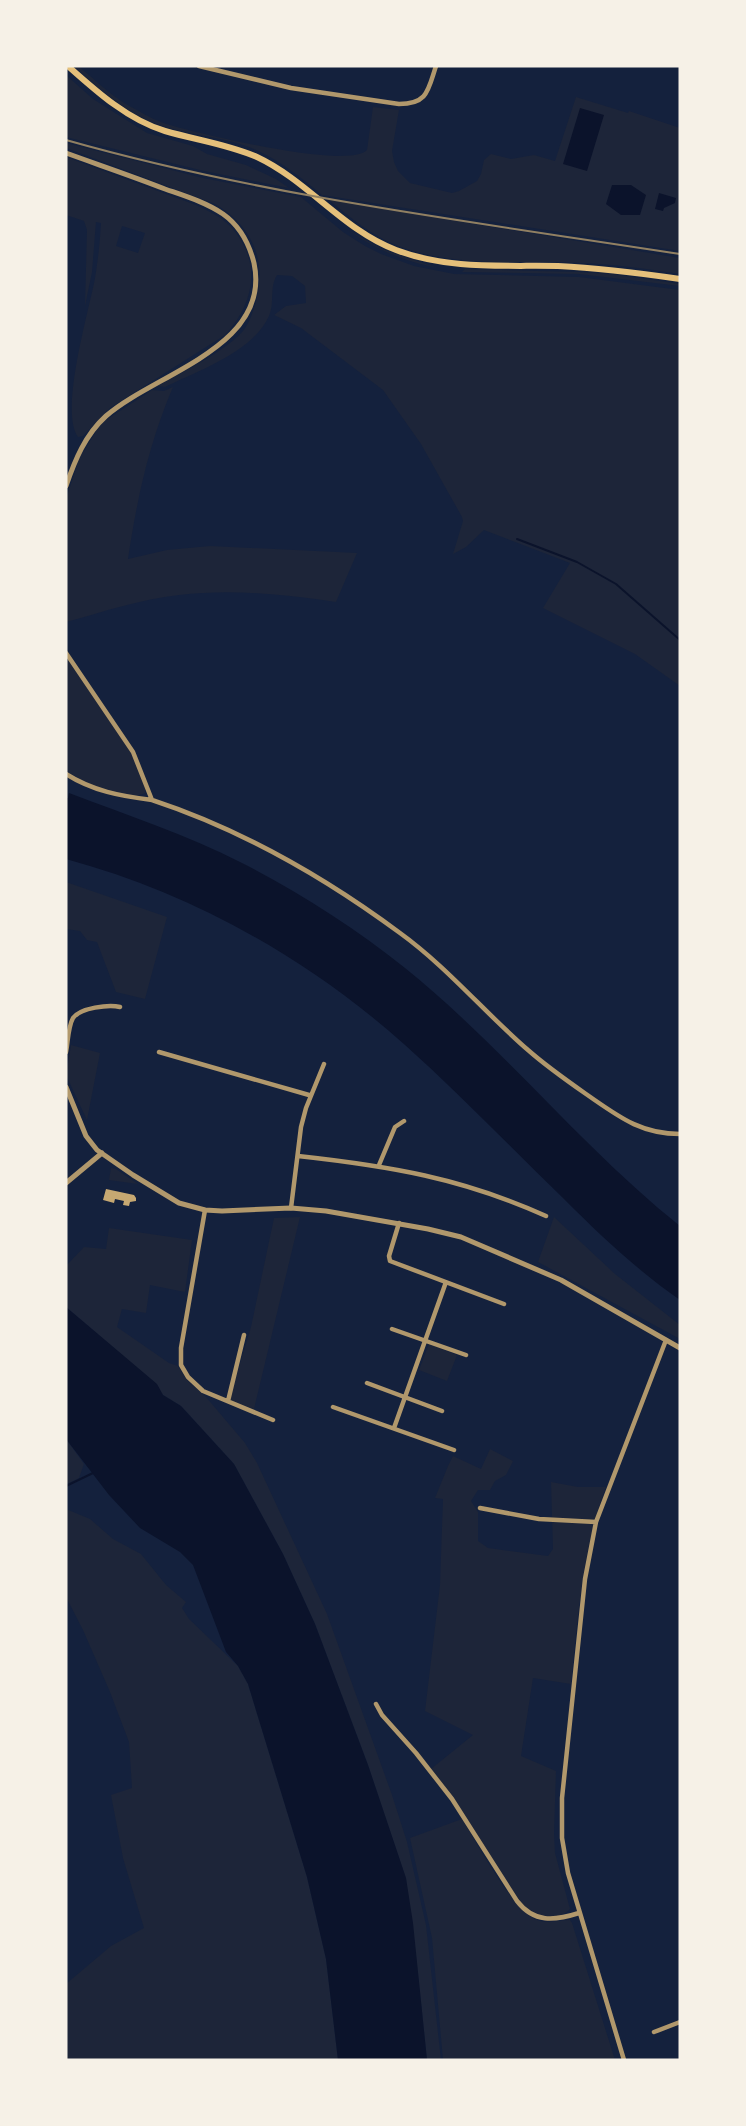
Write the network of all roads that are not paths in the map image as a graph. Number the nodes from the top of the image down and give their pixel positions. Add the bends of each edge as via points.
1 (68, 66) edge
2 (199, 66) edge
3 (436, 66) edge
4 (66, 153) edge
5 (680, 279) edge
6 (66, 486) edge
7 (66, 653) edge
8 (66, 774) edge
9 (152, 800) junction
10 (120, 1007) dead end
11 (66, 1052) edge
12 (159, 1052) dead end
13 (324, 1064) dead end
14 (66, 1088) edge
15 (309, 1095) junction
16 (404, 1121) dead end
17 (680, 1134) edge
18 (102, 1153) junction
19 (298, 1156) junction
20 (379, 1166) junction
21 (66, 1183) edge
22 (291, 1208) junction
23 (205, 1210) junction
24 (546, 1216) dead end
25 (399, 1224) junction
26 (446, 1282) junction
27 (504, 1304) dead end
28 (392, 1329) dead end
29 (244, 1335) dead end
30 (425, 1340) junction
31 (666, 1340) junction
32 (680, 1348) edge
33 (466, 1355) dead end
34 (367, 1383) dead end
35 (404, 1397) junction
36 (228, 1401) junction
37 (333, 1407) dead end
38 (442, 1411) dead end
39 (273, 1420) dead end
40 (394, 1428) junction
41 (454, 1450) dead end
42 (480, 1508) dead end
43 (596, 1522) junction
44 (376, 1704) dead end
45 (579, 1913) junction
46 (680, 2022) edge
47 (654, 2032) dead end
48 (624, 2060) edge

1 - 5 main road via 144,123 236,148 273,166 355,228 396,250 440,263 580,267
2 - 3 street via 318,93 391,104 418,102 425,95
4 - 6 street via 198,201 222,214 244,236 256,282 248,314 228,338 100,422 80,451
7 - 9 street via 133,752
8 - 9 street via 107,793
9 - 17 street via 276,852 337,888 427,954 527,1049 578,1088 638,1128
10 - 11 street via 105,1005 76,1015
12 - 15 street
13 - 15 street
14 - 18 street via 86,1136
15 - 19 street
16 - 20 street via 395,1127
18 - 21 street
18 - 23 street via 173,1200
19 - 20 street
19 - 22 street
20 - 24 street via 491,1192
22 - 23 street
22 - 25 street
23 - 36 street via 180,1358 184,1371 198,1387
25 - 26 street via 390,1261
25 - 31 street via 479,1244 561,1280
26 - 27 street
26 - 30 street
28 - 30 street
29 - 36 street
30 - 33 street
30 - 35 street
31 - 32 street
31 - 43 street
34 - 35 street
35 - 38 street
35 - 40 street
36 - 39 street
37 - 40 street
40 - 41 street
42 - 43 street via 539,1519
43 - 45 street via 581,1613 561,1819 564,1856
44 - 45 street via 447,1792 525,1910 549,1920
45 - 48 street
46 - 47 street

